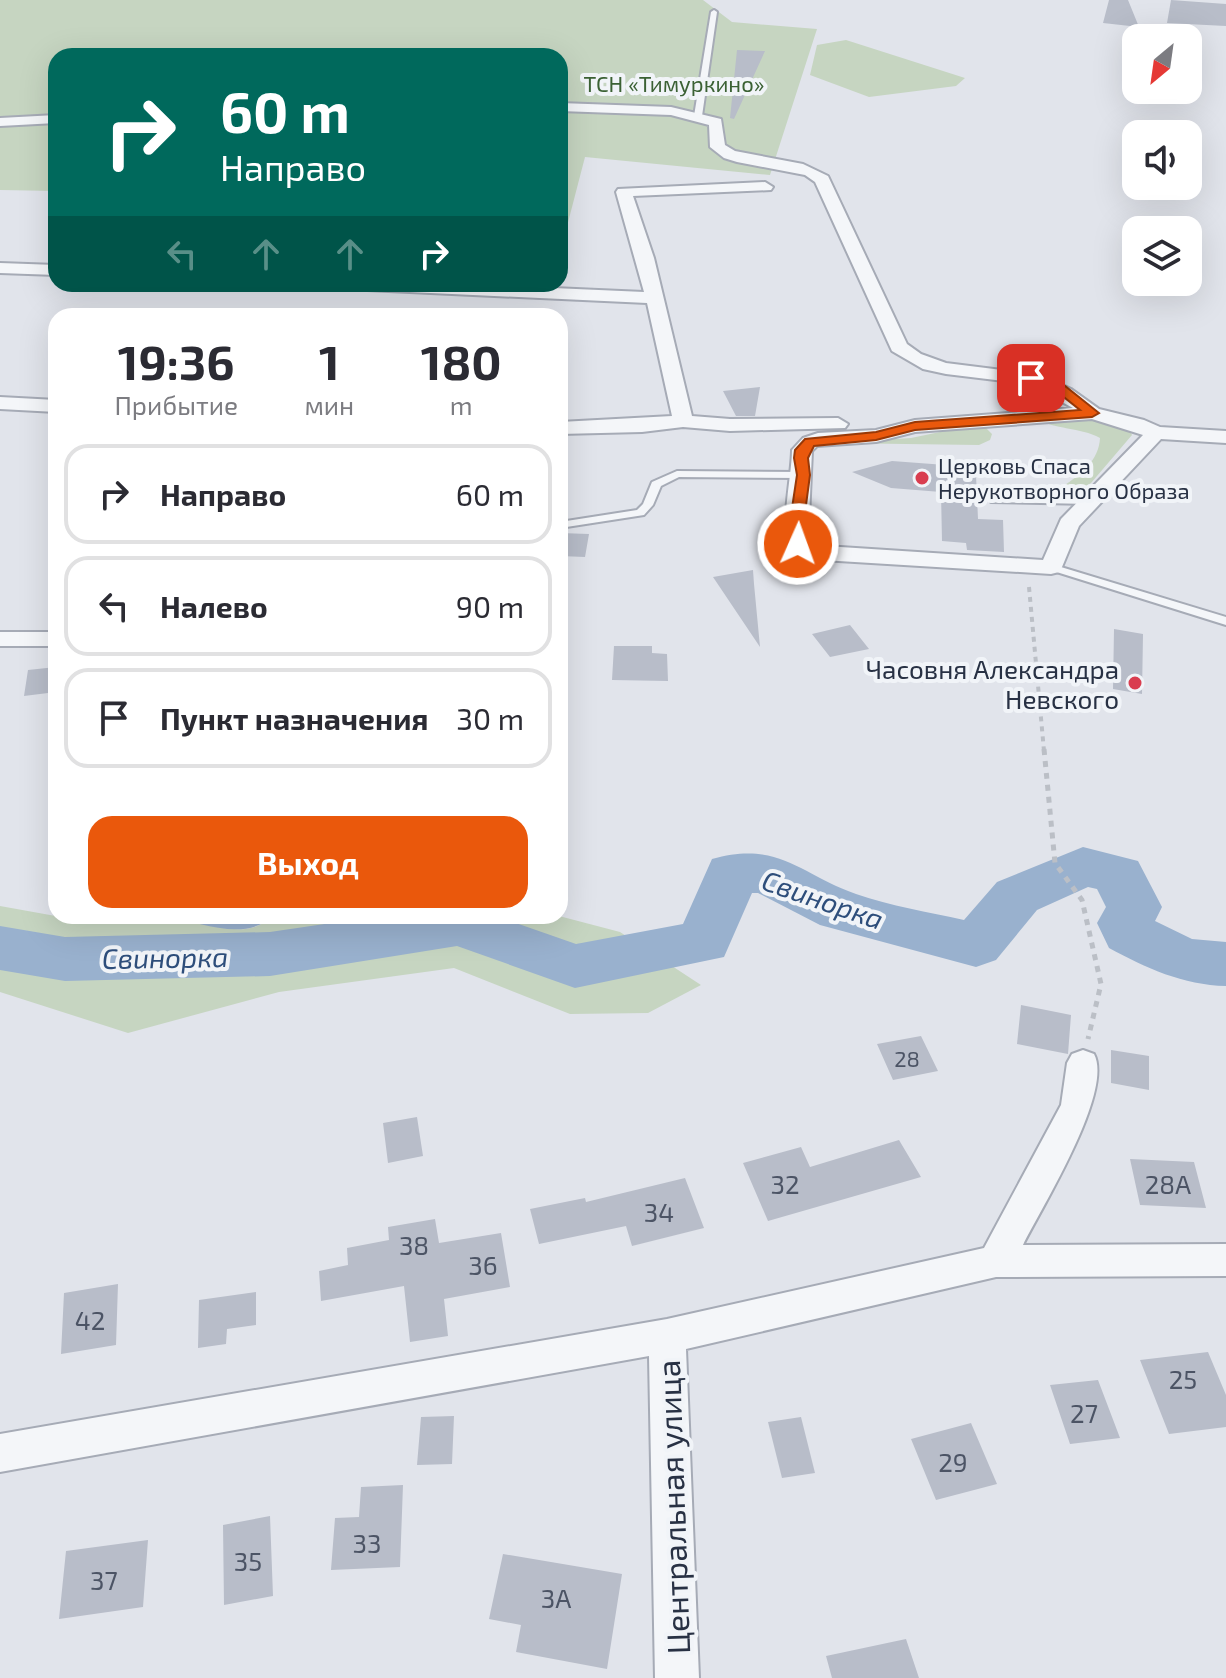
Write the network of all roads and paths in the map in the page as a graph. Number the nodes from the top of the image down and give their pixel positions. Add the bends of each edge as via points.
1 (714, 12) dead end
2 (568, 107) edge
3 (698, 116) junction
4 (48, 119) edge
5 (0, 122) edge
6 (765, 187) dead end
7 (0, 268) edge
8 (48, 270) edge
9 (521, 292) edge
10 (653, 298) junction
11 (0, 403) edge
12 (48, 406) edge
13 (1092, 413) junction
14 (683, 421) junction
15 (915, 426) junction
16 (568, 428) edge
17 (1156, 433) junction
18 (1226, 437) edge
19 (803, 475) junction
20 (995, 500) dead end
21 (1091, 501) junction
22 (568, 524) edge
23 (1051, 567) junction
24 (1226, 621) edge
25 (0, 639) edge
26 (48, 639) edge
27 (1083, 1063) joint
28 (1226, 1260) edge
29 (996, 1261) junction
30 (667, 1336) junction
31 (0, 1453) edge
32 (677, 1678) edge

1 - 3 lane
2 - 3 street
3 - 13 street via 716,122 718,147 725,153 810,170 822,179 899,347 912,358 950,372 1031,378 1060,389
4 - 5 street
6 - 10 street via 624,192
7 - 8 street
9 - 10 street
10 - 14 street
11 - 12 street
13 - 15 street
13 - 17 street
14 - 15 street
14 - 16 street
15 - 19 street via 876,436 810,442 802,450
17 - 18 street
17 - 21 street
19 - 22 lane via 677,474 656,484 640,513
19 - 23 street via 795,535 808,549
20 - 21 lane
21 - 23 street via 1069,524
23 - 24 lane
23 - 27 path via 1027,589 1055,863 1082,900 1101,984
25 - 26 street
27 - 29 street via 1077,1106
28 - 29 street
29 - 30 street
30 - 31 street
30 - 32 street, Центральная улица

